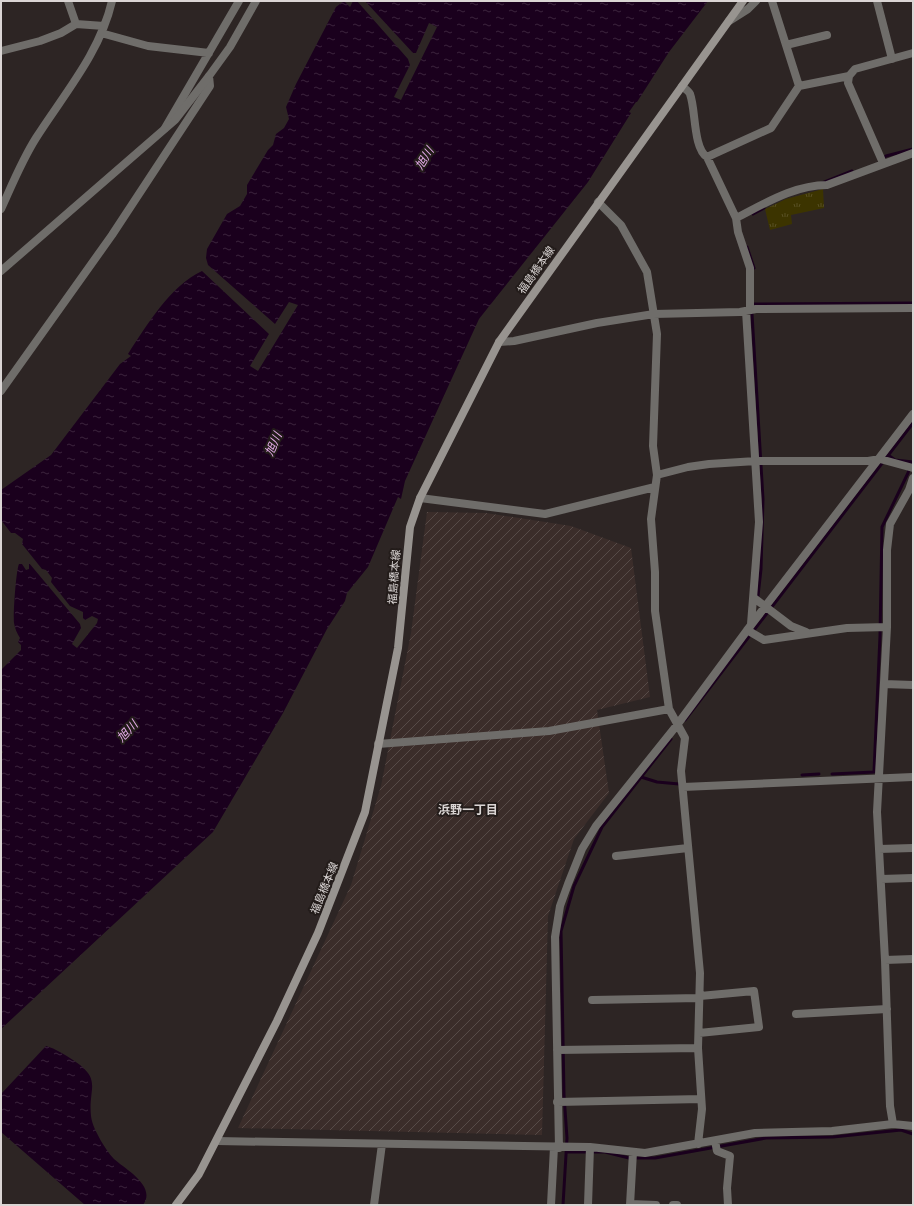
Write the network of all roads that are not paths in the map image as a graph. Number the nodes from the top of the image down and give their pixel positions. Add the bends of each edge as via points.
1 (68, 1) edge
2 (112, 1) edge
3 (239, 1) edge
4 (256, 1) edge
5 (743, 1) edge
6 (756, 1) edge
7 (772, 1) edge
8 (877, 1) edge
9 (726, 22) junction
10 (76, 24) junction
11 (102, 30) junction
12 (827, 34) dead end
13 (786, 45) junction
14 (1, 51) edge
15 (913, 53) edge
16 (209, 54) junction
17 (892, 59) junction
18 (209, 76) junction
19 (849, 76) junction
20 (682, 86) junction
21 (799, 86) junction
22 (163, 131) junction
23 (913, 153) edge
24 (707, 157) junction
25 (882, 161) junction
26 (598, 202) junction
27 (1, 209) edge
28 (736, 218) junction
29 (1, 271) edge
30 (913, 308) edge
31 (748, 310) junction
32 (654, 314) junction
33 (499, 342) junction
34 (1, 391) edge
35 (913, 414) edge
36 (882, 460) junction
37 (758, 461) junction
38 (911, 468) edge
39 (657, 475) junction
40 (913, 478) edge
41 (655, 487) junction
42 (420, 498) junction
43 (754, 598) junction
44 (766, 607) junction
45 (883, 627) junction
46 (749, 629) junction
47 (809, 633) junction
48 (884, 684) junction
49 (913, 685) edge
50 (669, 709) junction
51 (679, 729) junction
52 (378, 744) junction
53 (913, 777) edge
54 (879, 778) junction
55 (683, 787) junction
56 (688, 848) junction
57 (913, 848) edge
58 (879, 849) junction
59 (616, 856) dead end
60 (913, 878) edge
61 (880, 879) junction
62 (913, 958) edge
63 (885, 960) junction
64 (700, 997) junction
65 (592, 1000) dead end
66 (887, 1010) junction
67 (796, 1014) dead end
68 (699, 1033) junction
69 (698, 1048) junction
70 (561, 1050) junction
71 (701, 1099) junction
72 (558, 1102) junction
73 (893, 1124) junction
74 (913, 1126) edge
75 (217, 1141) junction
76 (382, 1144) junction
77 (698, 1144) junction
78 (716, 1146) junction
79 (561, 1147) junction
80 (590, 1150) junction
81 (633, 1157) junction
82 (630, 1204) edge
83 (176, 1205) edge
84 (374, 1205) edge
85 (551, 1205) edge
86 (588, 1205) edge
87 (656, 1205) edge
88 (673, 1205) edge
89 (677, 1205) edge
90 (728, 1205) edge

1 - 10 street
2 - 11 street
3 - 16 street
4 - 18 street via 230,47
5 - 9 main road, 福島橋本線
6 - 9 street
7 - 13 street
8 - 17 street
9 - 20 main road, 福島橋本線
10 - 11 street
10 - 14 street via 40,42
11 - 16 street via 148,46
11 - 27 street via 90,55 36,139
12 - 13 street
13 - 21 street
15 - 17 street
16 - 22 street
17 - 19 street via 855,69
18 - 22 street
18 - 34 street via 210,86 112,234
19 - 21 street
19 - 25 street via 848,84
20 - 24 street via 690,93 700,144
20 - 26 main road, 福島橋本線
21 - 24 street via 771,128
22 - 29 street
23 - 25 street
24 - 28 street
25 - 28 street via 827,185 783,194
26 - 32 street via 621,225 647,272
26 - 33 main road, 福島橋本線
28 - 31 street via 750,268
30 - 31 street
31 - 32 street
31 - 37 street
32 - 33 street via 597,323 514,342
32 - 39 street via 657,334 653,446
33 - 42 main road, 福島橋本線
35 - 36 street
36 - 37 street
36 - 38 street
36 - 44 street
37 - 39 street via 688,467
37 - 43 street via 759,522
39 - 41 street
40 - 45 street via 890,524
41 - 42 street via 545,514
41 - 50 street via 651,519 655,611
42 - 52 main road, 福島橋本線 via 410,527 398,648
43 - 44 street
43 - 46 street
44 - 46 street
44 - 47 street via 791,626
45 - 47 street
45 - 48 street
46 - 47 street via 756,637 764,640
46 - 51 street
48 - 49 street
48 - 54 street
50 - 51 street
50 - 52 street via 550,731
51 - 55 street via 684,738
51 - 70 street via 596,826 582,849 568,884 560,906 555,937
52 - 75 main road, 福島橋本線 via 365,812 318,933
53 - 54 street
54 - 55 street
54 - 58 street
55 - 56 street
56 - 59 street
56 - 64 street
57 - 58 street
58 - 61 street
60 - 61 street
61 - 63 street
62 - 63 street
63 - 66 street
64 - 65 street
64 - 68 street
64 - 68 street via 754,990 759,1027
66 - 67 street
66 - 73 street via 890,1106
68 - 69 street
69 - 70 street
69 - 71 street
70 - 72 street
71 - 72 street
71 - 77 street
72 - 79 street
73 - 74 street
73 - 78 street via 832,1131 755,1133
75 - 76 street
75 - 83 main road, 福島橋本線 via 199,1174
76 - 79 street
76 - 84 street
77 - 78 street
77 - 81 street
78 - 90 street via 730,1156
79 - 80 street
79 - 85 street
80 - 81 street
80 - 86 street
81 - 82 street
82 - 87 street
88 - 89 street

